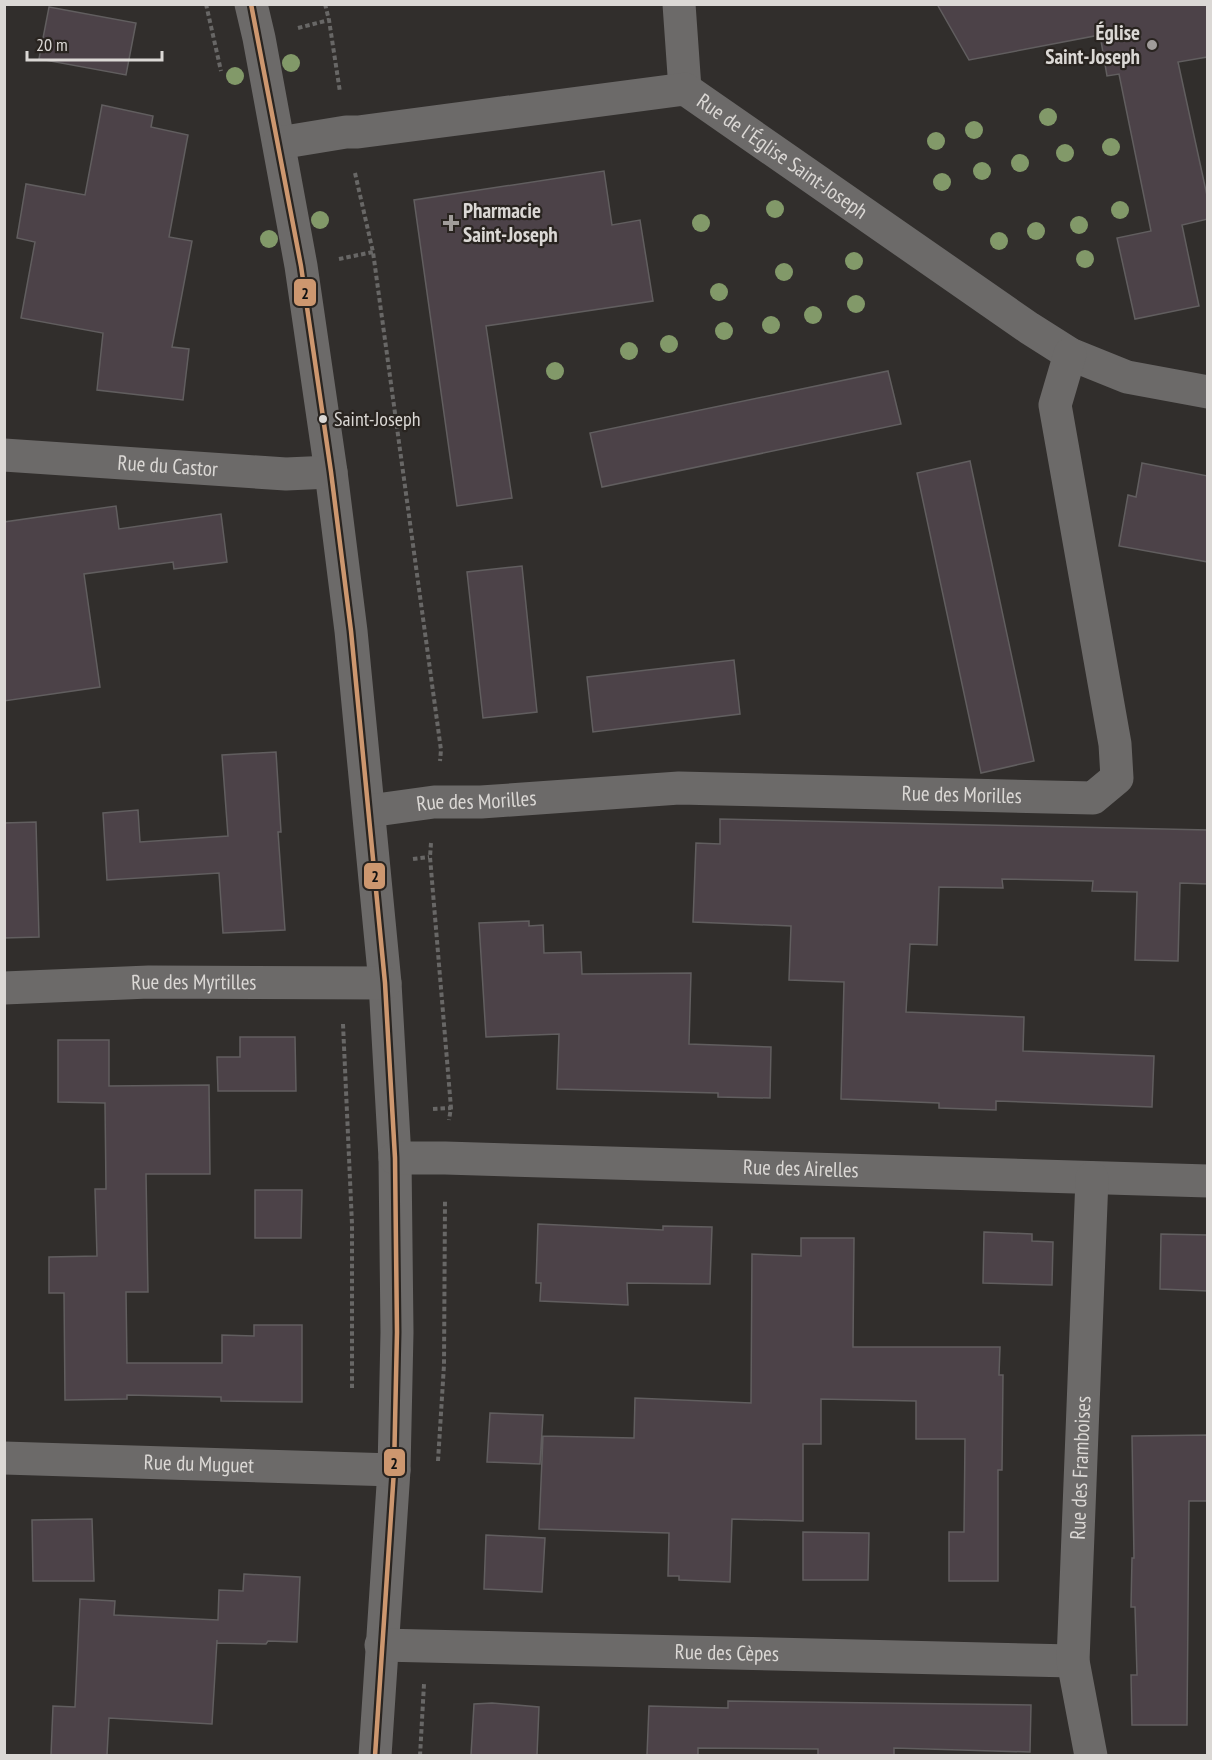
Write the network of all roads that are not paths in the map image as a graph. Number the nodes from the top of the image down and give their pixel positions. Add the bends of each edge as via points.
1 (251, 4) edge
2 (679, 4) edge
3 (685, 89) junction
4 (279, 143) junction
5 (1070, 354) junction
6 (1208, 392) edge
7 (4, 455) edge
8 (331, 472) junction
9 (369, 811) junction
10 (385, 983) junction
11 (4, 988) edge
12 (395, 1158) junction
13 (1092, 1178) junction
14 (1208, 1181) edge
15 (4, 1458) edge
16 (394, 1470) junction
17 (381, 1645) junction
18 (1073, 1661) junction
19 (375, 1755) edge
20 (1091, 1755) edge

1 - 4 street
2 - 3 street
3 - 4 street, Rue de l'Église Saint-Joseph
3 - 5 street, Rue de l'Église Saint-Joseph
4 - 8 street
5 - 6 street, Rue de l'Église Saint-Joseph via 1127,377
5 - 9 street, Rue des Morilles via 1055,405 1115,744 1117,778 1093,798 680,788 434,802
7 - 8 street, Rue du Castor via 286,474
8 - 9 street
9 - 10 street
10 - 11 street, Rue des Myrtilles via 149,982
10 - 12 street
12 - 13 street, Rue des Airelles
12 - 16 street
13 - 14 street, Rue des Airelles
13 - 18 street, Rue des Framboises
15 - 16 street, Rue du Muguet
16 - 17 street
17 - 18 street, Rue des Cèpes
17 - 19 street
18 - 20 street, Rue des Framboises

